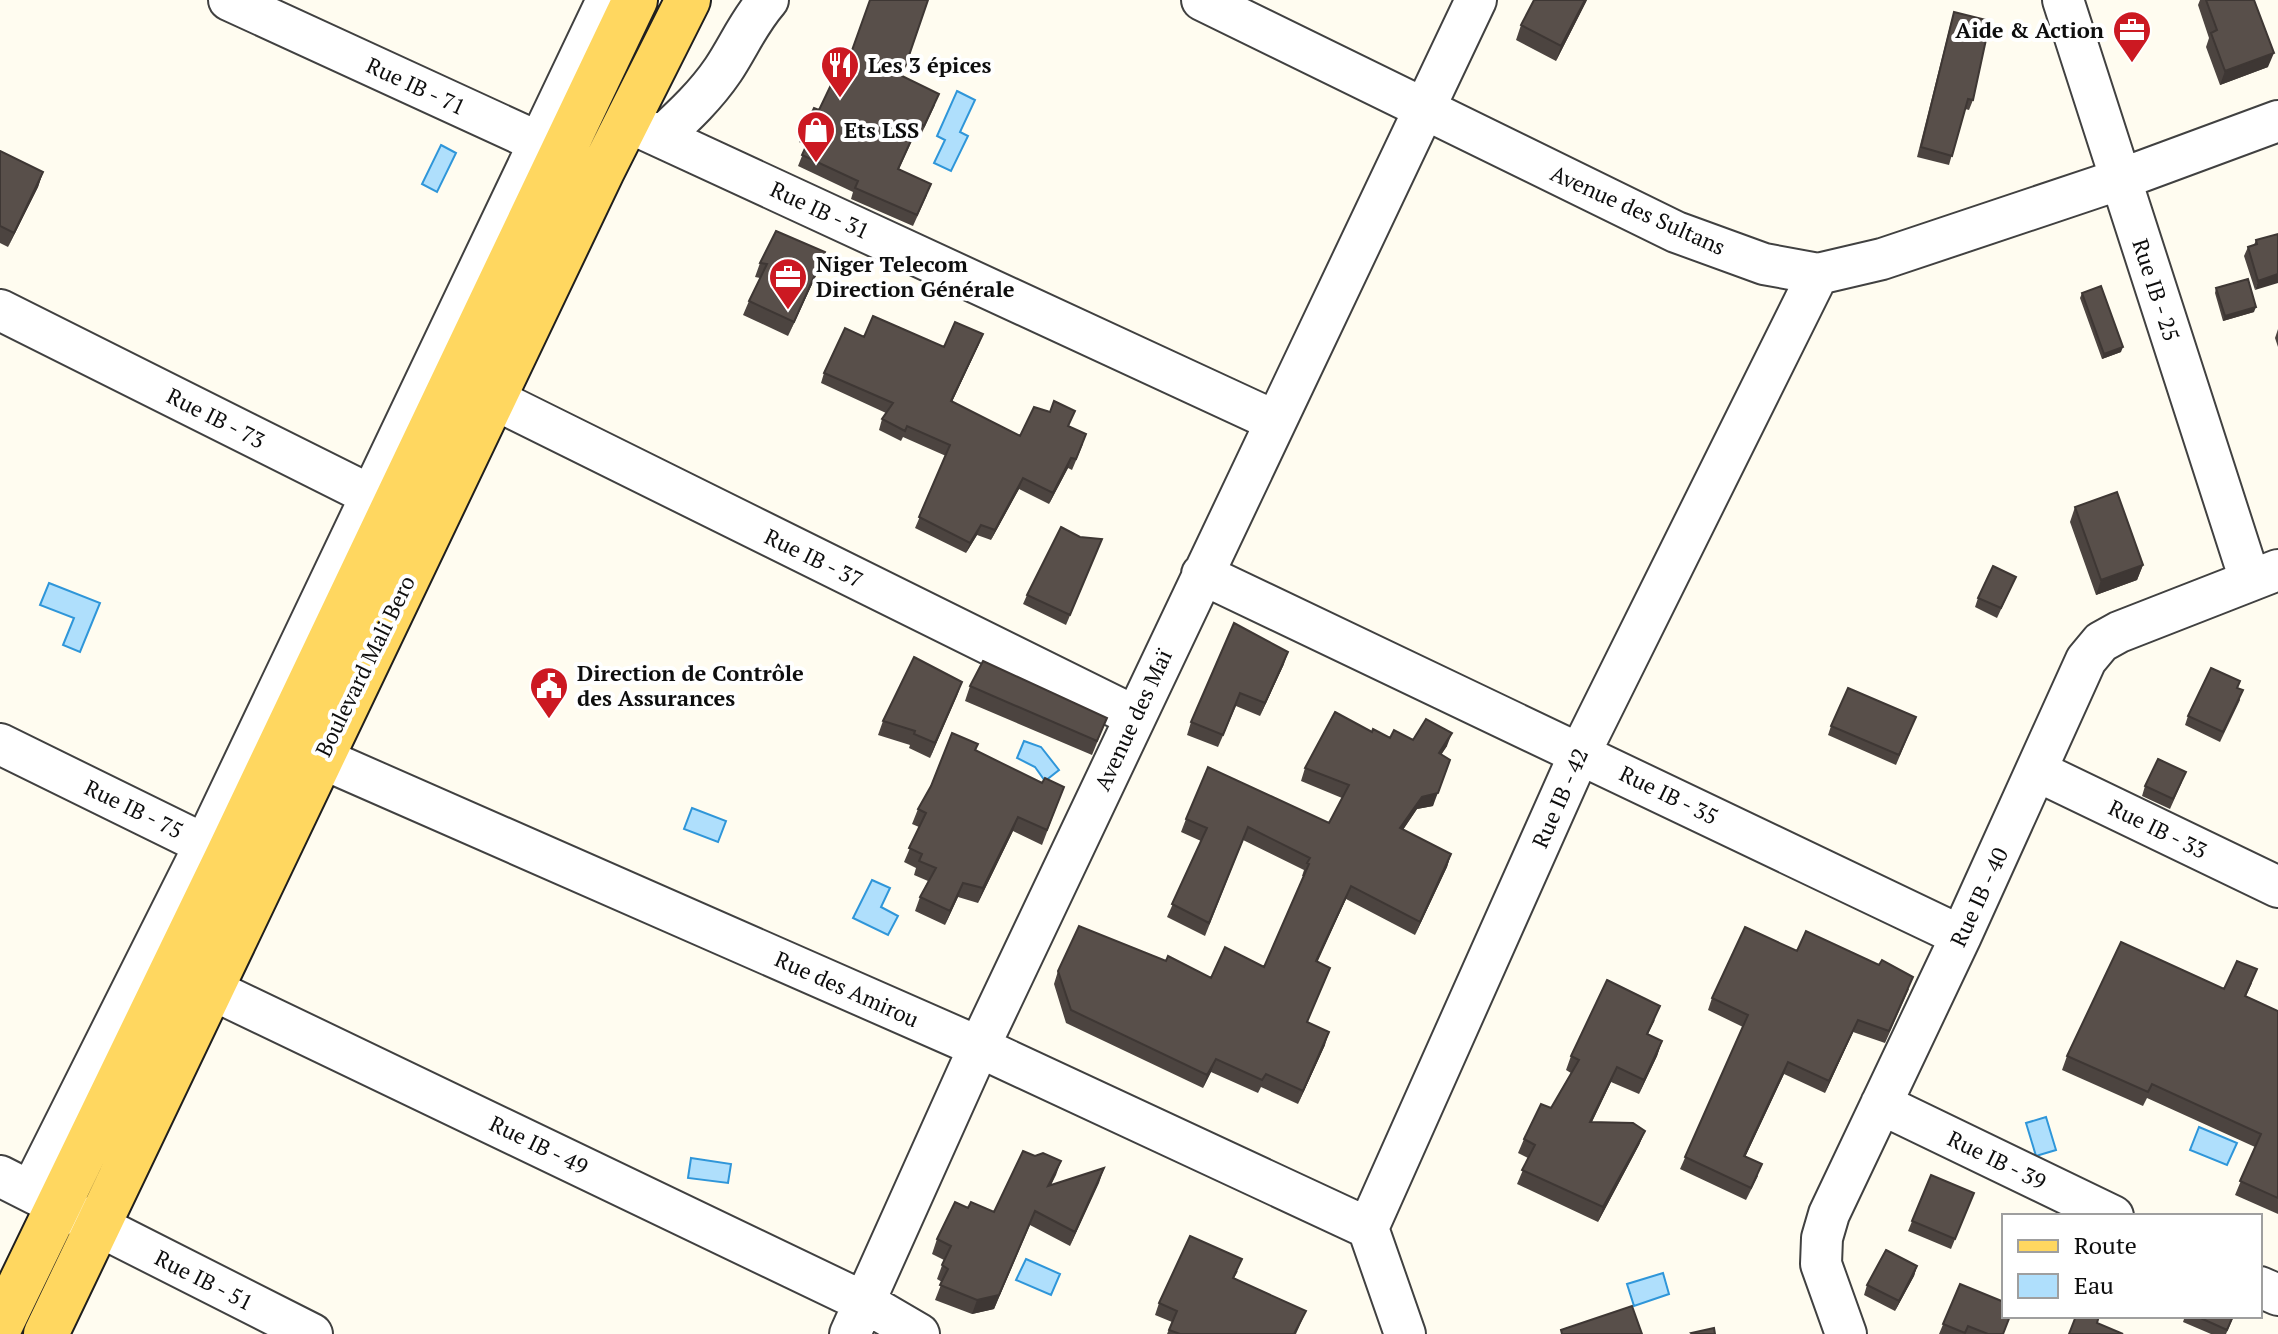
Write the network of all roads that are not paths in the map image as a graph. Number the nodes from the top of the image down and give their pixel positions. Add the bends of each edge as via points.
1 (229, 0) edge
2 (607, 0) edge
3 (635, 0) edge
4 (688, 0) edge
5 (768, 0) edge
6 (1202, 0) edge
7 (1476, 0) edge
8 (2063, 0) edge
9 (1424, 110) junction
10 (2278, 121) edge
11 (644, 128) junction
12 (550, 147) junction
13 (602, 171) junction
14 (2121, 179) junction
15 (1818, 274) junction
16 (0, 310) edge
17 (494, 399) junction
18 (1275, 421) junction
19 (382, 501) junction
20 (433, 525) junction
21 (1202, 574) junction
22 (2264, 575) edge
23 (1134, 716) junction
24 (0, 744) edge
25 (1580, 753) junction
26 (321, 758) junction
27 (2037, 771) junction
28 (216, 850) junction
29 (266, 876) junction
30 (2278, 887) edge
31 (1961, 936) junction
32 (211, 989) junction
33 (979, 1047) junction
34 (1881, 1104) junction
35 (29, 1191) edge
36 (2109, 1214) edge
37 (96, 1226) junction
38 (1368, 1228) junction
39 (858, 1319) edge
40 (0, 1326) edge
41 (46, 1334) edge
42 (312, 1334) edge
43 (919, 1334) edge
44 (1405, 1334) edge
45 (1846, 1334) edge

1 - 12 street, Rue IB - 71
2 - 12 street, Boulevard Mali Bero
3 - 12 main road, Boulevard Mali Bero
4 - 11 main road, Boulevard Mali Bero
5 - 11 street via 698,103
6 - 9 street, Avenue des Sultans
7 - 9 street, Avenue des Maï
8 - 14 street, Rue IB - 25
9 - 15 street, Avenue des Sultans via 1676,232 1764,264
9 - 18 street, Avenue des Maï
10 - 14 street, Avenue des Sultans
11 - 13 main road, Boulevard Mali Bero
11 - 18 street, Rue IB - 31
12 - 13 street, Rue IB - 71
12 - 19 main road, Boulevard Mali Bero
13 - 17 main road, Boulevard Mali Bero
14 - 15 street, Avenue des Sultans via 1882,259
14 - 22 street, Rue IB - 25
15 - 25 street, Rue IB - 42
16 - 19 street, Rue IB - 73
17 - 20 main road, Boulevard Mali Bero
17 - 23 street, Rue IB - 37
18 - 21 street, Avenue des Maï
19 - 20 street, Rue IB - 73
19 - 28 main road, Boulevard Mali Bero
20 - 26 main road, Boulevard Mali Bero
21 - 23 street, Avenue des Maï
21 - 25 street, Rue IB - 35
22 - 27 street, Rue IB - 40 via 2101,642 2086,660
23 - 33 street, Avenue des Maï
24 - 28 street, Rue IB - 75
25 - 31 street, Rue IB - 35
25 - 38 street, Rue IB - 42
26 - 29 main road, Boulevard Mali Bero
26 - 33 street, Rue des Amirou
27 - 30 street, Rue IB - 33
27 - 31 street, Rue IB - 40
28 - 29 street, Rue IB - 75
28 - 35 main road, Boulevard Mali Bero
29 - 32 main road, Boulevard Mali Bero
31 - 34 street, Rue IB - 40
32 - 37 main road, Boulevard Mali Bero
32 - 39 street, Rue IB - 49
33 - 38 street, Rue des Amirou
33 - 39 street, Avenue des Maï
34 - 36 street, Rue IB - 39
34 - 45 street, Rue IB - 40 via 1822,1238 1821,1264
35 - 37 street, Rue IB - 51
35 - 40 main road, Boulevard Mali Bero
37 - 41 main road, Boulevard Mali Bero
37 - 42 street, Rue IB - 51
38 - 44 street
39 - 43 street, Rue IB - 49

